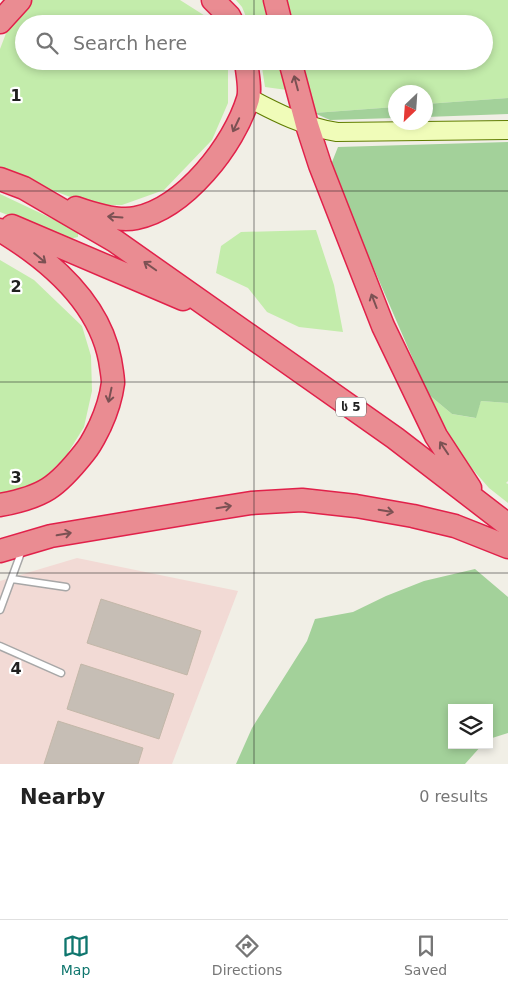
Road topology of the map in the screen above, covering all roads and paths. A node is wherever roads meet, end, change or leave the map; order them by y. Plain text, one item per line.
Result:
1 (20, 0) edge
2 (213, 0) edge
3 (275, 0) edge
4 (228, 15) edge
5 (279, 15) edge
6 (0, 22) edge
7 (247, 70) edge
8 (292, 70) edge
9 (249, 98) junction
10 (307, 125) junction
11 (508, 130) edge
12 (337, 132) junction
13 (320, 165) junction
14 (0, 179) edge
15 (24, 188) junction
16 (0, 220) edge
17 (0, 230) edge
18 (218, 314) junction
19 (480, 503) junction
20 (0, 505) edge
21 (508, 525) edge
22 (24, 544) junction
23 (508, 547) edge
24 (0, 551) edge
25 (12, 579) junction
26 (66, 587) dead end
27 (0, 610) edge
28 (0, 646) edge
29 (61, 672) dead end

1 - 6 highway
2 - 4 highway
3 - 5 highway
7 - 9 highway
10 -> 8 highway
9 - 10 street
9 -> 15 highway
10 - 12 street
10 - 13 highway
11 - 12 street
12 - 13 street
19 -> 13 highway
14 - 15 highway, ს 5
18 -> 15 highway, ს 5
16 - 18 highway, ს 5
17 -> 20 highway
18 - 19 highway, ს 5
19 - 21 highway, ს 5
22 -> 23 highway
22 - 24 highway
22 - 25 lane
25 - 26 lane
25 - 27 lane
28 - 29 lane

